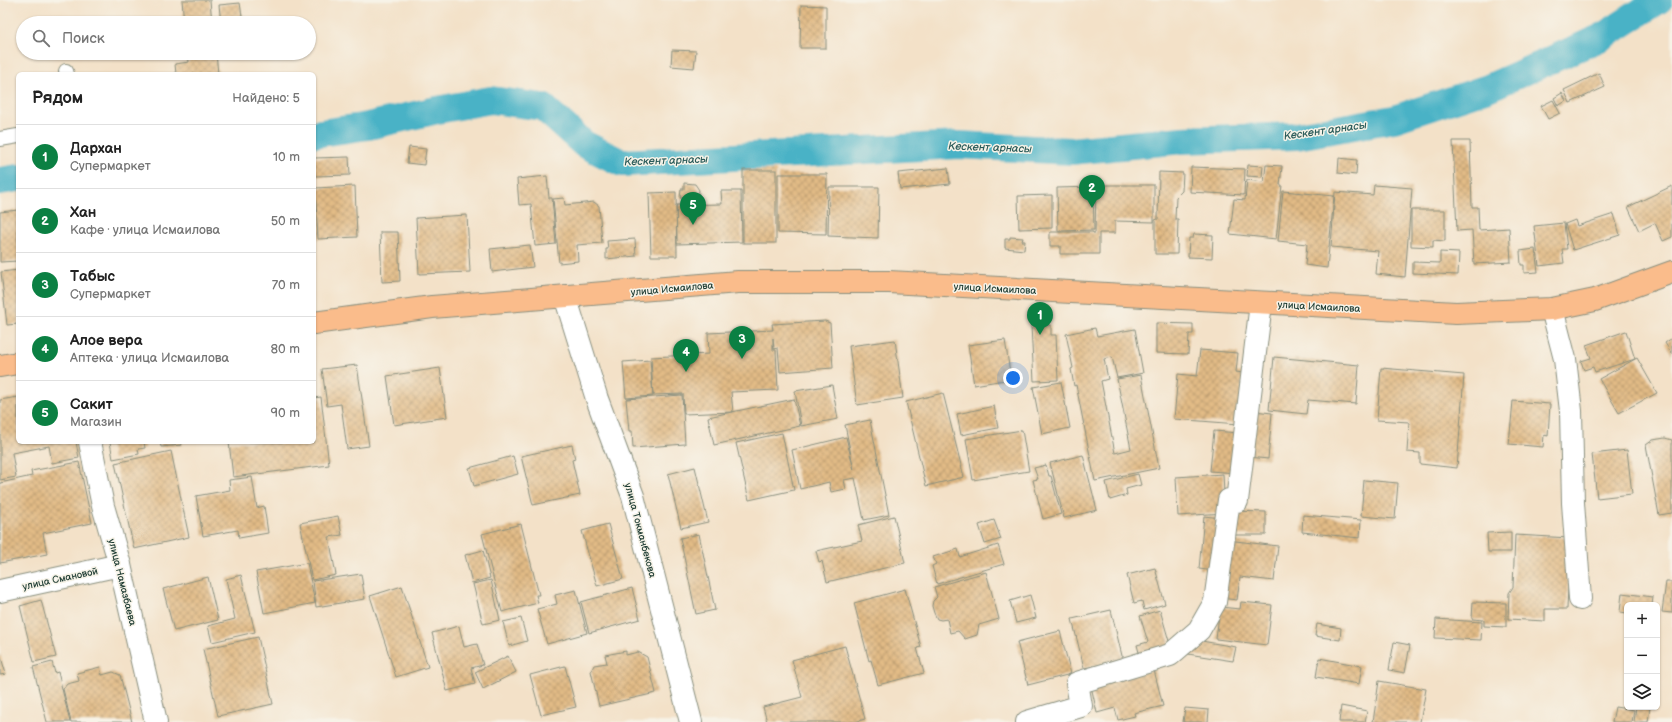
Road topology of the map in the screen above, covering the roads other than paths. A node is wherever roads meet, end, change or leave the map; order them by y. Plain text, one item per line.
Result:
1 (16, 136) edge
2 (0, 139) edge
3 (1672, 272) edge
4 (565, 296) junction
5 (1260, 303) junction
6 (1552, 309) junction
7 (316, 323) edge
8 (16, 363) edge
9 (0, 366) edge
10 (90, 444) edge
11 (120, 565) junction
12 (0, 591) edge
13 (1580, 599) dead end
14 (156, 722) edge
15 (691, 722) edge
16 (1027, 722) edge

1 - 2 lane
3 - 6 main road, улица Исмаилова
4 - 5 main road, улица Исмаилова
4 - 7 main road, улица Исмаилова
4 - 15 street, улица Токманбекова
5 - 6 main road, улица Исмаилова
5 - 16 street
6 - 13 street
8 - 9 main road
10 - 11 street, улица Намазбаева
11 - 12 street, улица Смановой
11 - 14 street, улица Намазбаева

